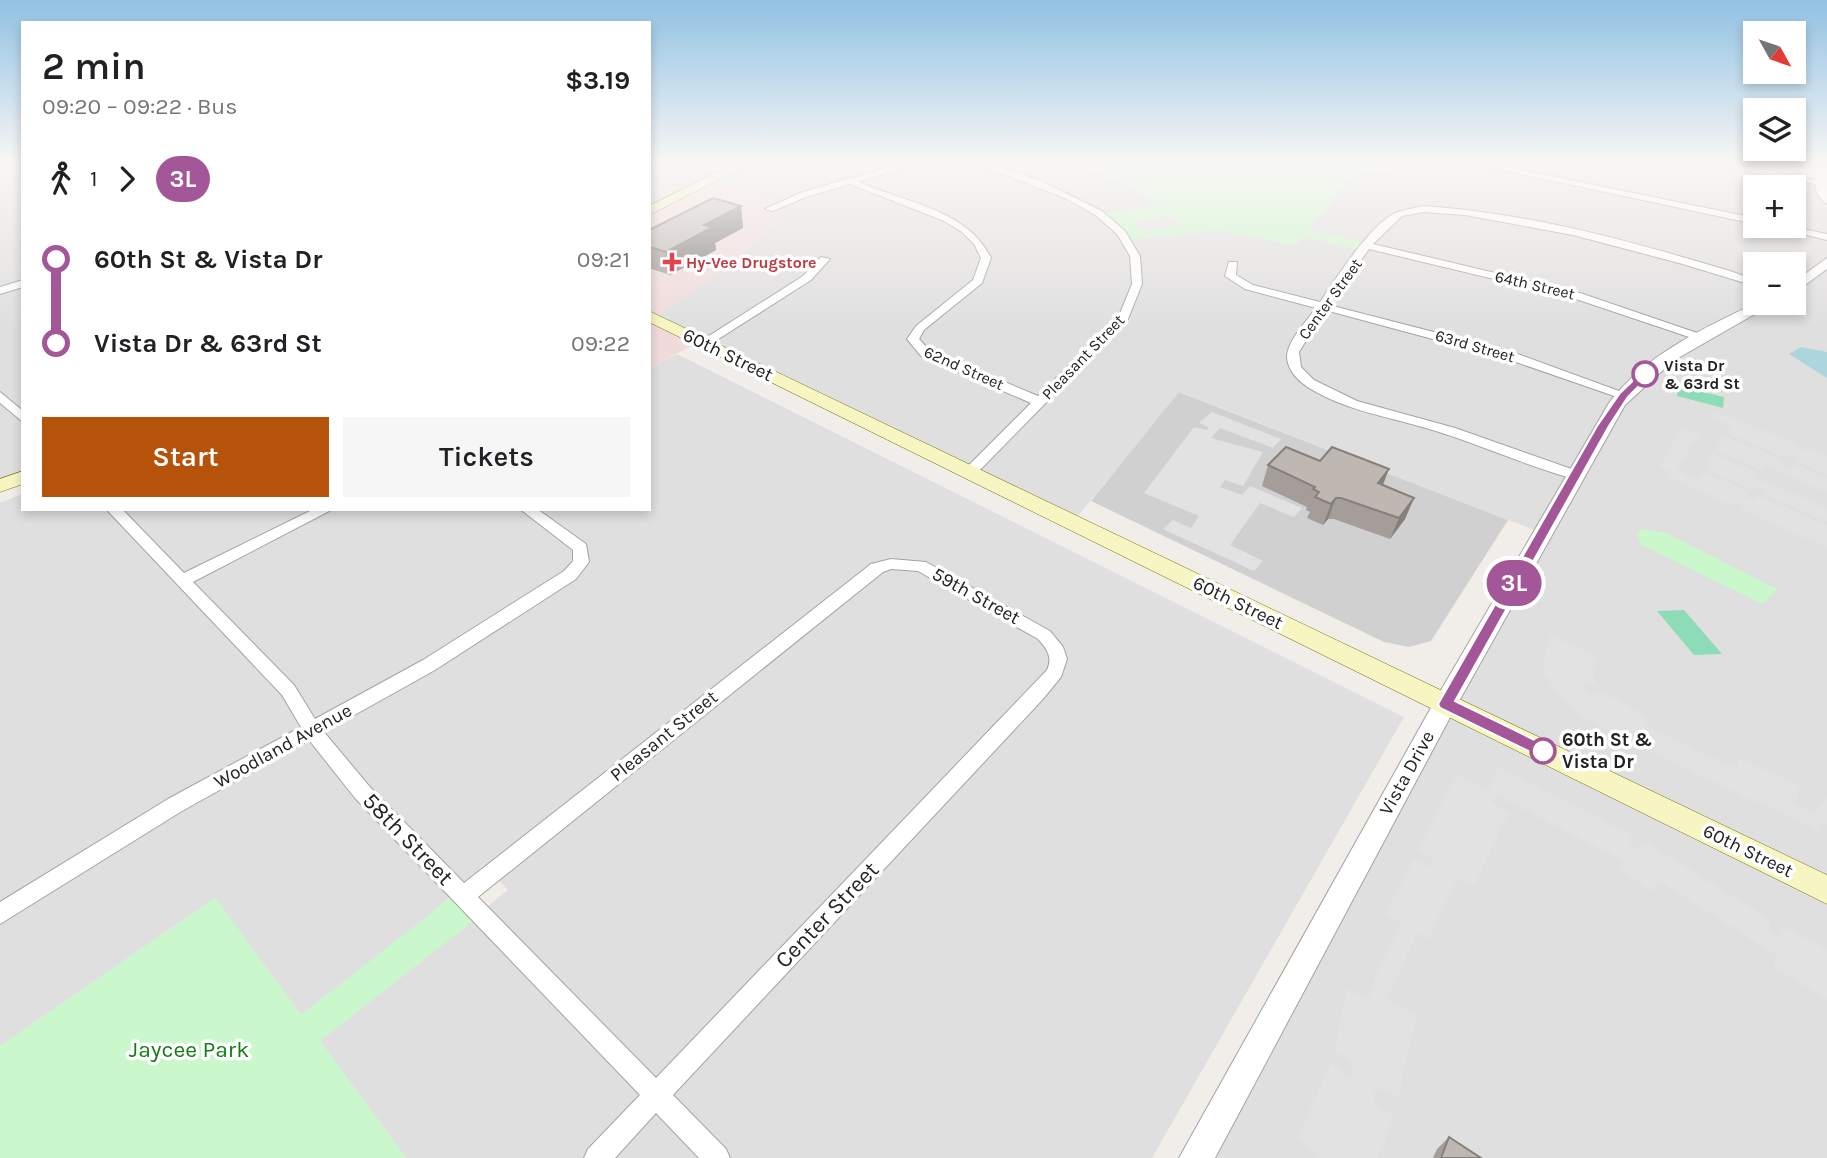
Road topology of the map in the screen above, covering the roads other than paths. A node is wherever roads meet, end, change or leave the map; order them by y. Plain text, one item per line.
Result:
1 (943, 218) edge
2 (1104, 218) edge
3 (1394, 218) edge
4 (1496, 218) edge
5 (1806, 233) edge
6 (1827, 237) edge
7 (1367, 246) junction
8 (825, 259) dead end
9 (1827, 262) edge
10 (1233, 264) dead end
11 (1743, 279) edge
12 (1806, 279) edge
13 (21, 285) edge
14 (0, 290) edge
15 (1324, 306) junction
16 (1743, 315) edge
17 (651, 317) edge
18 (1699, 337) junction
19 (705, 343) junction
20 (1624, 395) junction
21 (0, 396) edge
22 (1040, 402) junction
23 (21, 416) edge
24 (970, 472) junction
25 (1575, 475) junction
26 (21, 478) edge
27 (0, 486) edge
28 (115, 511) edge
29 (322, 511) edge
30 (530, 511) edge
31 (865, 576) joint
32 (182, 581) junction
33 (1057, 672) joint
34 (1445, 704) junction
35 (312, 730) junction
36 (1827, 890) edge
37 (463, 897) junction
38 (0, 914) edge
39 (656, 1096) junction
40 (597, 1158) edge
41 (717, 1158) edge
42 (1196, 1158) edge

1 - 22 street, 62nd Street
2 - 22 street, Pleasant Street
3 - 7 street, Center Street
4 - 11 street, Center Street
5 - 6 street
7 - 15 street, Center Street
7 - 18 street, 64th Street
8 - 19 street
9 - 12 street
10 - 15 street, 63rd Street
13 - 14 street
15 - 20 street, 63rd Street
15 - 25 street, Center Street
16 - 18 street, Vista Drive
17 - 19 main road, 60th Street
18 - 20 street, Vista Drive
19 - 24 main road, 60th Street
20 - 25 street, Vista Drive
21 - 23 street
22 - 24 street, Pleasant Street
24 - 34 main road, 60th Street
25 - 34 street, Vista Drive
26 - 27 main road
28 - 32 street, 58th Street
29 - 32 street
30 - 35 street, Woodland Avenue
31 - 33 street, 59th Street
31 - 37 street, Pleasant Street
32 - 35 street, 58th Street
33 - 39 street, Center Street
34 - 36 main road, 60th Street
34 - 42 street, Vista Drive
35 - 37 street, 58th Street
35 - 38 street, Woodland Avenue
37 - 39 street, 58th Street
39 - 40 street, Center Street
39 - 41 street, 58th Street

